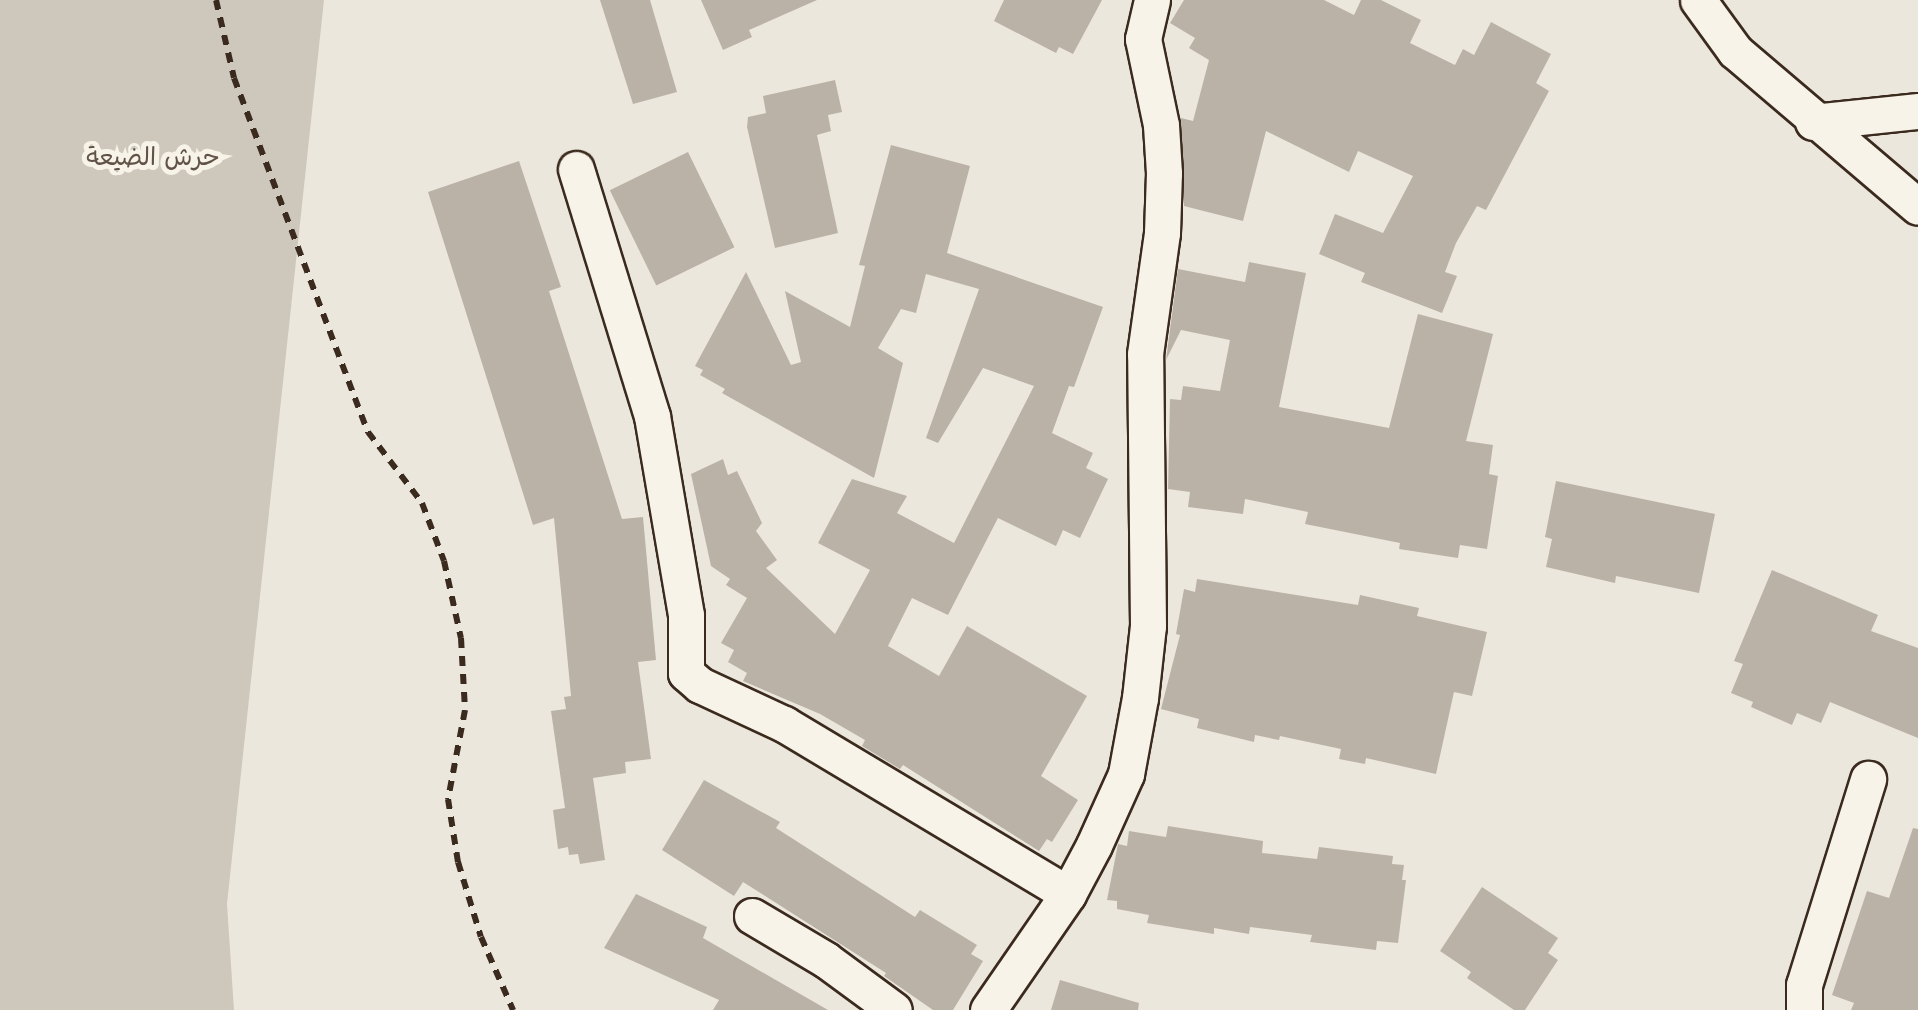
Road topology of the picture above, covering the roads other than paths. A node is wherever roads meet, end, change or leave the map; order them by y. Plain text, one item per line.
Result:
1 (1152, 0) edge
2 (1698, 0) edge
3 (1918, 111) edge
4 (1813, 122) junction
5 (576, 169) dead end
6 (1918, 208) edge
7 (1868, 779) dead end
8 (1068, 894) junction
9 (752, 916) dead end
10 (894, 1010) edge
11 (988, 1010) edge
12 (1804, 1010) edge

1 - 8 street
2 - 4 street
3 - 4 street
4 - 6 street
5 - 8 street
7 - 12 street
8 - 11 street
9 - 10 street

